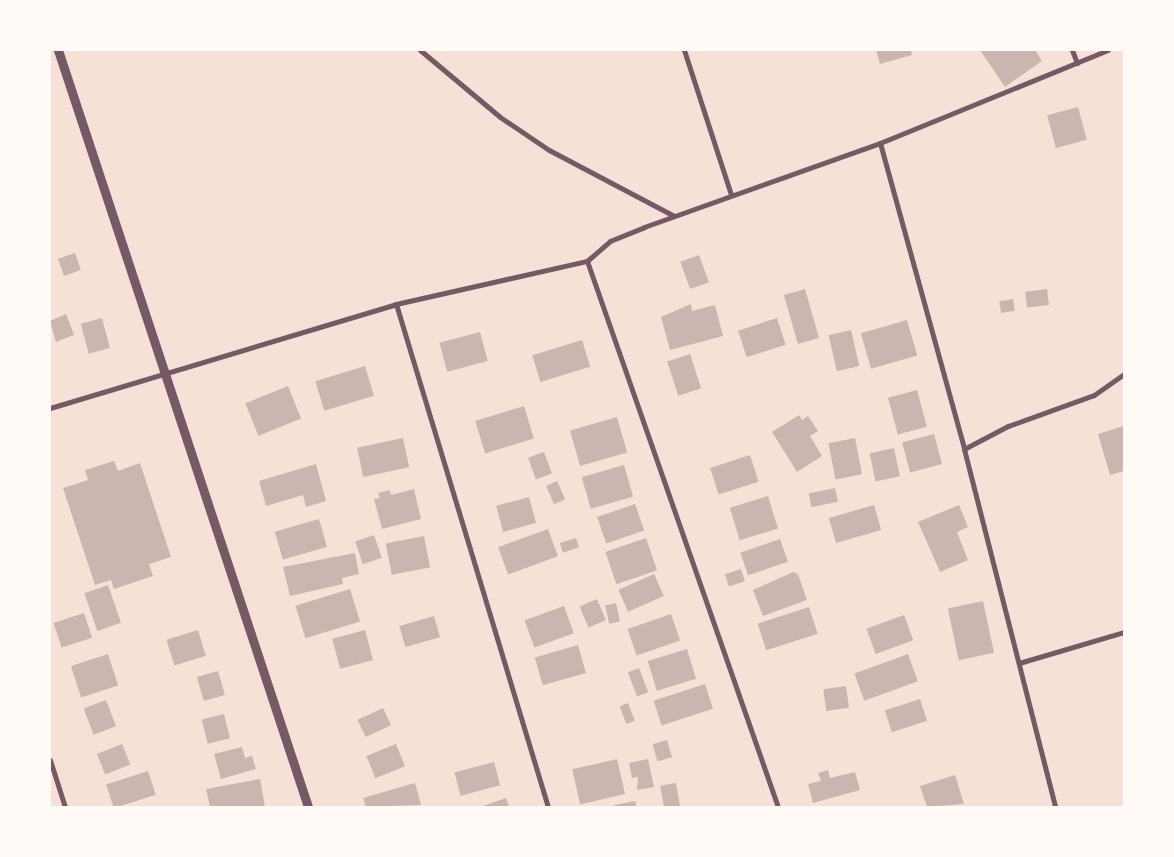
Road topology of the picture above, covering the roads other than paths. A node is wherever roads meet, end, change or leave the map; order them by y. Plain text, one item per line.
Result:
1 (58, 50) edge
2 (420, 50) edge
3 (684, 50) edge
4 (1072, 50) edge
5 (1108, 50) edge
6 (1077, 62) junction
7 (880, 143) junction
8 (731, 195) junction
9 (674, 216) junction
10 (587, 260) junction
11 (396, 304) junction
12 (1124, 374) edge
13 (165, 376) junction
14 (50, 408) edge
15 (964, 449) junction
16 (1124, 632) edge
17 (1020, 663) junction
18 (50, 760) edge
19 (65, 807) edge
20 (308, 807) edge
21 (548, 807) edge
22 (778, 807) edge
23 (1055, 807) edge

1 - 13 street
2 - 9 street
3 - 8 street
4 - 6 street
5 - 6 street
6 - 7 street
7 - 8 street
7 - 15 street
8 - 9 street
9 - 10 street
10 - 11 street
10 - 22 street
11 - 13 street
11 - 21 street
12 - 15 street
13 - 14 street
13 - 20 street
15 - 17 street
16 - 17 street
17 - 23 street
18 - 19 street

